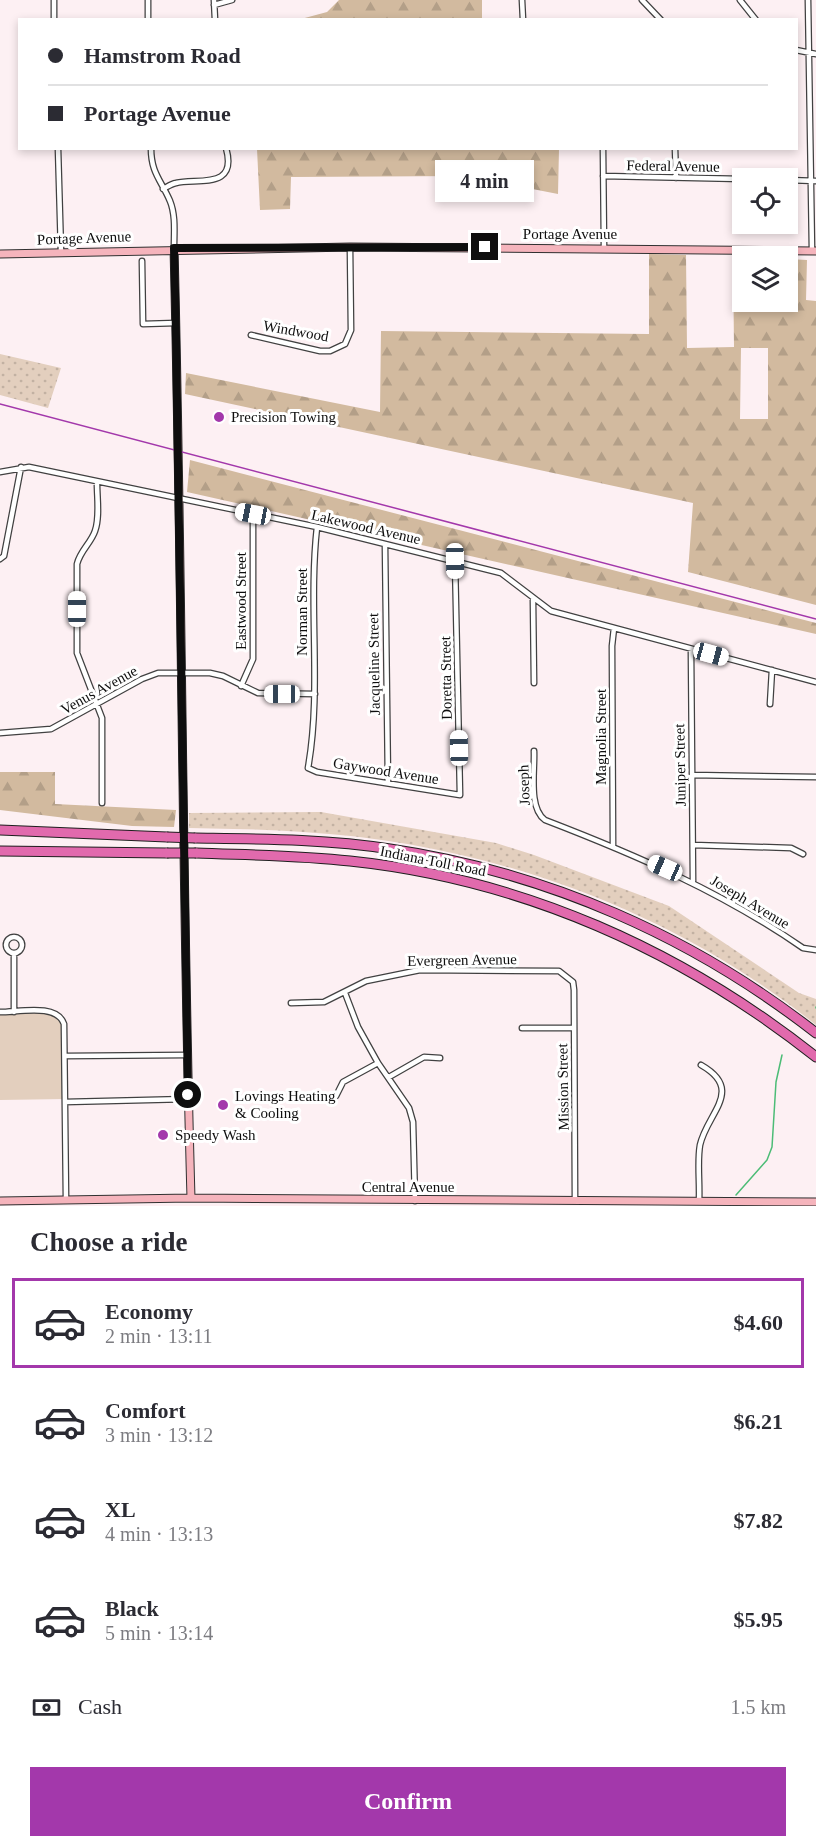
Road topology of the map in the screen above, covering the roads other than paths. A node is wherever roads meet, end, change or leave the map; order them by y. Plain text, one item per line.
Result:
1 (54, 0) edge
2 (148, 0) edge
3 (232, 0) edge
4 (522, 0) edge
5 (642, 0) edge
6 (740, 0) edge
7 (808, 0) edge
8 (214, 2) edge
9 (54, 18) edge
10 (148, 18) edge
11 (215, 18) edge
12 (523, 18) edge
13 (659, 18) edge
14 (754, 18) edge
15 (798, 50) edge
16 (809, 53) junction
17 (816, 54) edge
18 (58, 150) edge
19 (151, 150) edge
20 (226, 150) edge
21 (603, 150) edge
22 (675, 150) edge
23 (603, 176) junction
24 (676, 178) junction
25 (732, 179) edge
26 (798, 180) edge
27 (813, 181) edge
28 (163, 189) junction
29 (350, 247) junction
30 (604, 247) junction
31 (174, 248) junction
32 (814, 251) edge
33 (61, 252) junction
34 (0, 254) edge
35 (142, 261) dead end
36 (176, 323) junction
37 (251, 335) dead end
38 (21, 467) junction
39 (0, 472) edge
40 (97, 483) junction
41 (181, 500) junction
42 (253, 514) junction
43 (317, 527) junction
44 (385, 544) junction
45 (0, 558) edge
46 (455, 561) junction
47 (533, 600) junction
48 (614, 628) junction
49 (691, 649) junction
50 (772, 670) junction
51 (183, 673) junction
52 (816, 682) edge
53 (534, 683) dead end
54 (241, 686) junction
55 (315, 694) junction
56 (97, 704) junction
57 (770, 704) dead end
58 (0, 734) edge
59 (534, 752) dead end
60 (308, 768) joint
61 (693, 775) junction
62 (816, 777) edge
63 (388, 783) junction
64 (460, 795) joint
65 (102, 803) dead end
66 (539, 816) joint
67 (0, 830) edge
68 (693, 845) junction
69 (613, 846) junction
70 (0, 851) edge
71 (803, 854) dead end
72 (693, 882) junction
73 (816, 950) edge
74 (14, 954) dead end
75 (567, 976) joint
76 (345, 993) junction
77 (291, 1003) dead end
78 (0, 1012) edge
79 (14, 1012) junction
80 (522, 1028) dead end
81 (574, 1028) junction
82 (816, 1033) edge
83 (187, 1055) junction
84 (65, 1056) junction
85 (816, 1057) edge
86 (440, 1058) dead end
87 (378, 1063) junction
88 (701, 1065) dead end
89 (389, 1077) junction
90 (336, 1096) dead end
91 (188, 1099) junction
92 (65, 1102) junction
93 (66, 1200) junction
94 (575, 1200) junction
95 (0, 1201) edge
96 (415, 1201) junction
97 (699, 1201) junction
98 (190, 1202) edge
99 (816, 1202) edge
100 (502, 1203) edge
101 (760, 1204) edge

1 - 9 street
2 - 10 street
3 - 8 street
4 - 12 street
5 - 13 street
6 - 14 street
7 - 16 street
8 - 11 street
15 - 16 street
16 - 17 street
16 - 27 street
18 - 33 street
19 - 28 street
20 - 28 street
21 - 23 street
22 - 24 street
23 - 24 street, Federal Avenue
23 - 30 street
24 - 25 street, Federal Avenue
26 - 27 street
27 - 32 street
28 - 31 street
29 - 30 street, Portage Avenue
29 - 31 street, Portage Avenue
29 - 37 street, Windwood
30 - 32 street, Portage Avenue
31 - 33 street, Portage Avenue
31 - 36 street
33 - 34 street, Portage Avenue
35 - 36 street
36 - 41 street
38 - 39 street, Lakewood Avenue
38 - 40 street, Lakewood Avenue
38 - 45 street
40 - 41 street, Lakewood Avenue
40 - 56 street
41 - 42 street, Lakewood Avenue
41 - 51 street
42 - 43 street, Lakewood Avenue
42 - 54 street, Eastwood Street
43 - 44 street, Lakewood Avenue
43 - 55 street, Norman Street
44 - 46 street, Lakewood Avenue
44 - 63 street, Jacqueline Street
46 - 47 street, Lakewood Avenue
46 - 64 street, Doretta Street
47 - 48 street, Lakewood Avenue
47 - 53 street
48 - 49 street, Lakewood Avenue
48 - 69 street, Magnolia Street
49 - 50 street, Lakewood Avenue
49 - 61 street, Juniper Street
50 - 52 street, Lakewood Avenue
50 - 57 street
51 - 54 street, Venus Avenue
51 - 56 street, Venus Avenue
51 - 83 street
54 - 55 street, Venus Avenue
55 - 60 street, Norman Street
56 - 58 street, Venus Avenue
56 - 65 street
59 - 66 street, Joseph
60 - 63 street, Gaywood Avenue
61 - 62 street
61 - 68 street, Juniper Street
63 - 64 street, Gaywood Avenue
66 - 69 street, Joseph Avenue
67 - 82 highway, Indiana Toll Road, bridge
68 - 71 street
68 - 72 street, Juniper Street
69 - 72 street, Joseph Avenue
70 - 85 highway, Indiana Toll Road, bridge
72 - 73 street, Joseph Avenue
74 - 79 street
75 - 76 street, Evergreen Avenue
75 - 81 street, Mission Street
76 - 77 street, Evergreen Avenue
76 - 87 street
78 - 79 street
79 - 84 street
80 - 81 street
81 - 94 street, Mission Street
83 - 84 street
83 - 91 street
84 - 92 street
86 - 89 street
87 - 89 street
87 - 90 street
88 - 97 street
89 - 96 street
91 - 92 street
91 - 98 street
92 - 93 street
93 - 95 street, Central Avenue
93 - 98 street, Central Avenue
94 - 97 street, Central Avenue
94 - 100 street, Central Avenue
96 - 98 street, Central Avenue
96 - 100 street, Central Avenue
97 - 101 street, Central Avenue
99 - 101 street, Central Avenue

